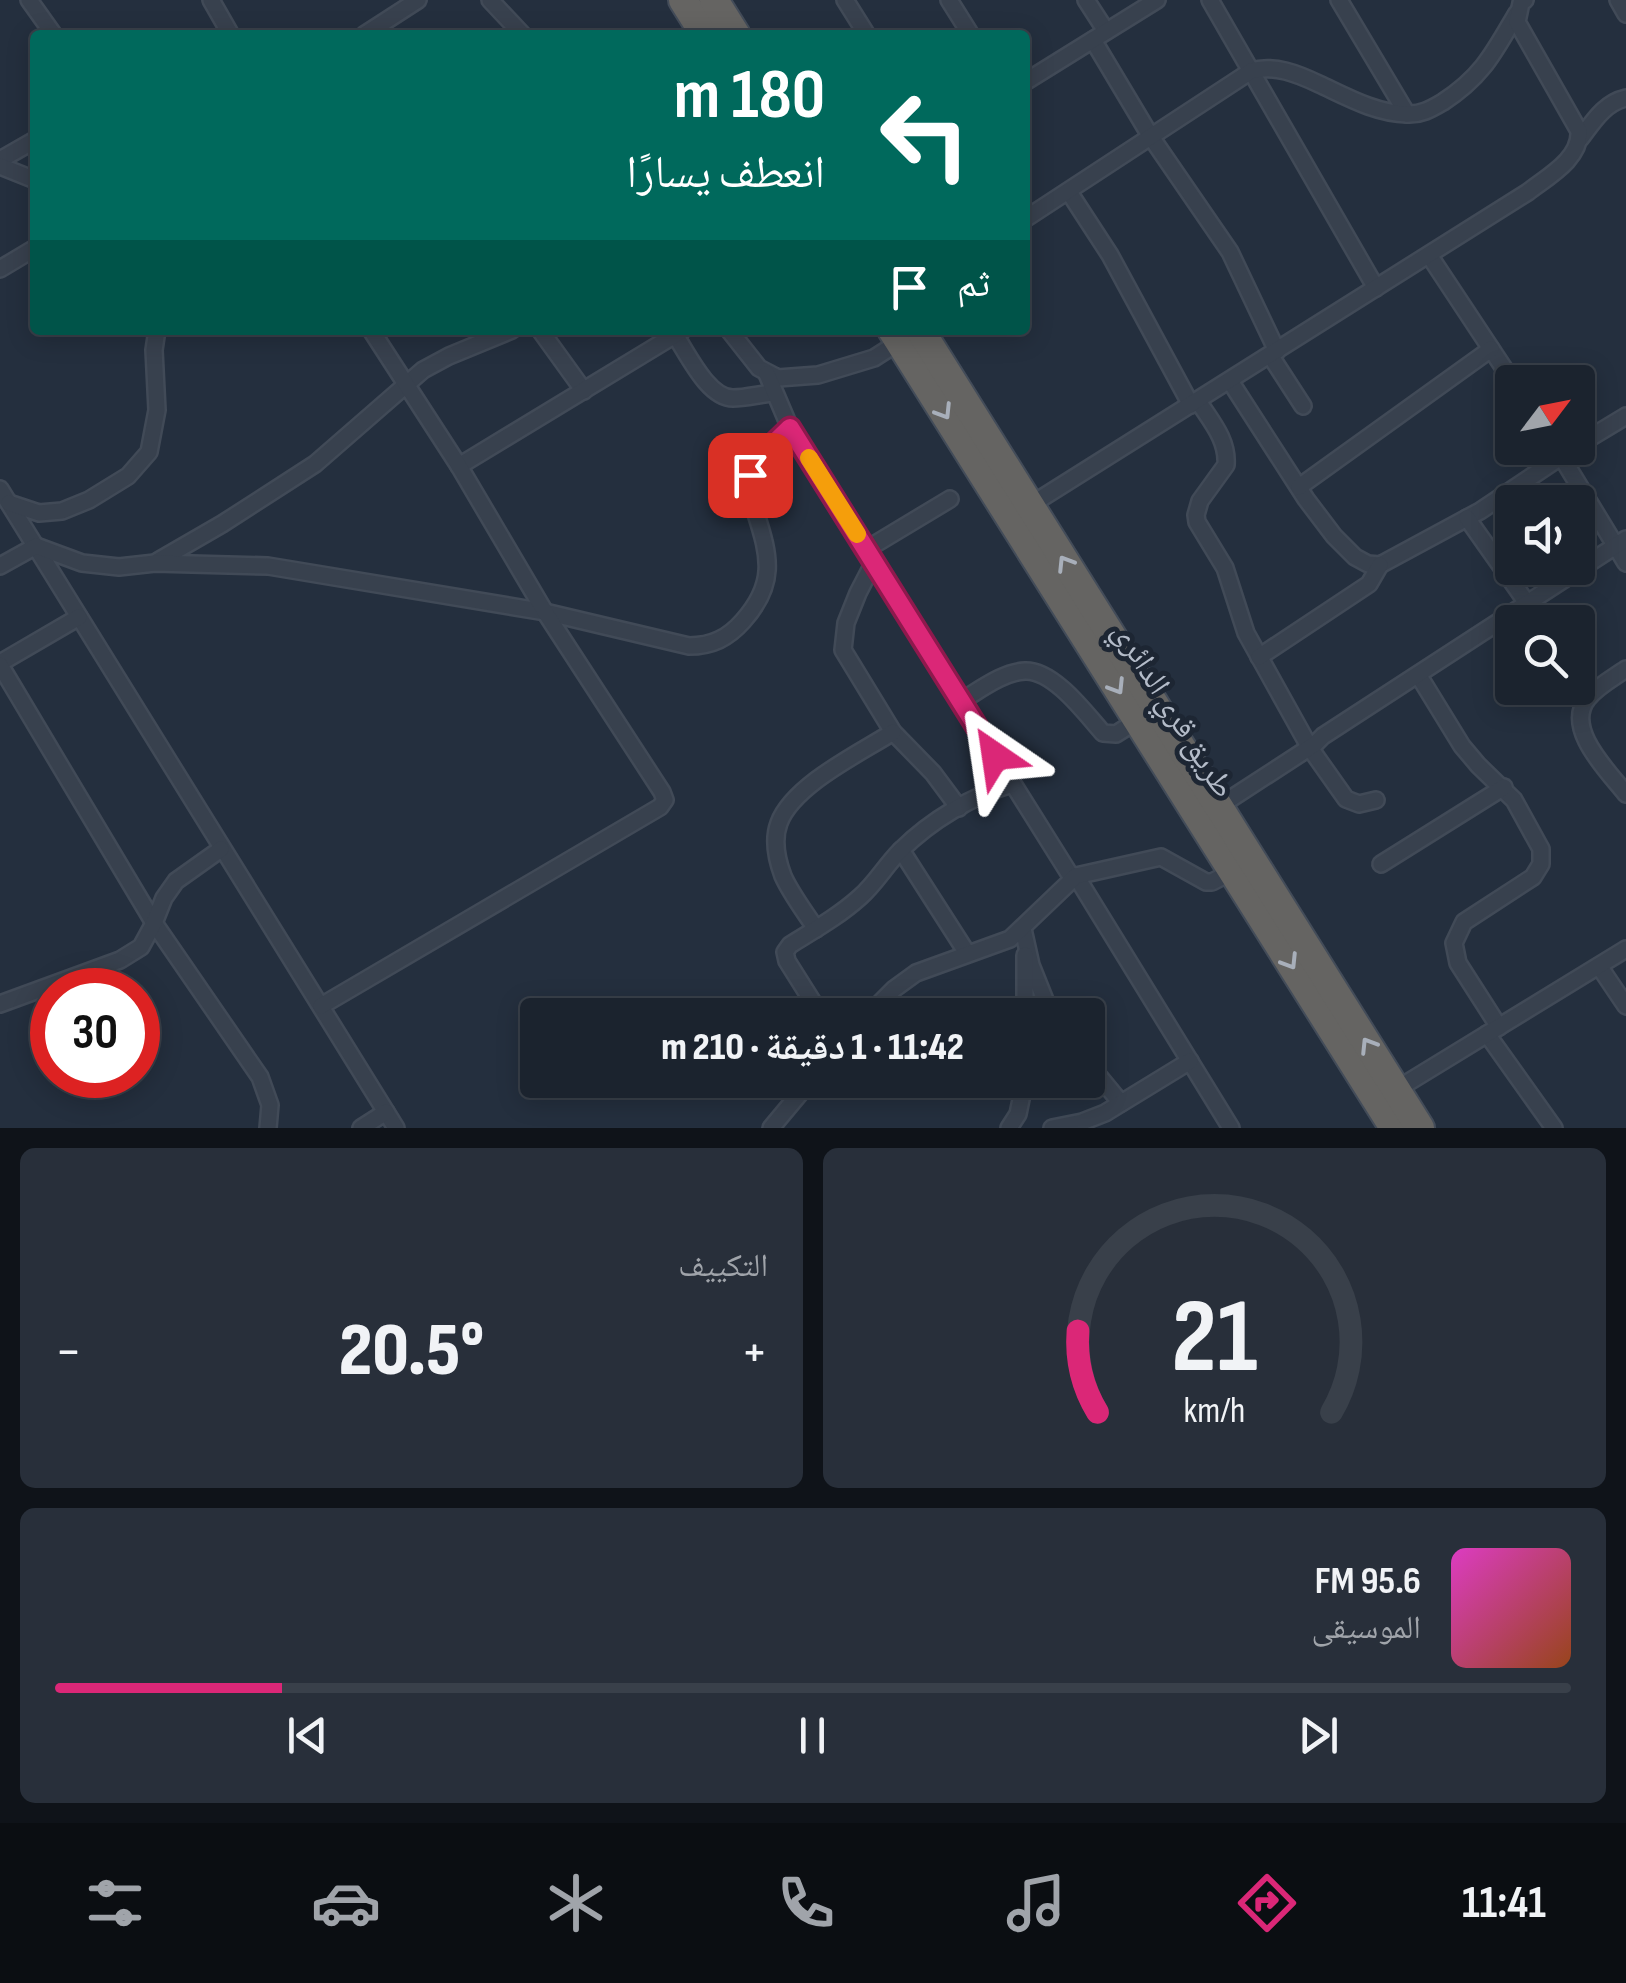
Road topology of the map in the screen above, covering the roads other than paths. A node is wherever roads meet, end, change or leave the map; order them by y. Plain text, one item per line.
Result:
1 (29, 0) edge
2 (211, 0) edge
3 (418, 0) edge
4 (490, 0) edge
5 (683, 0) edge
6 (714, 0) edge
7 (844, 0) edge
8 (949, 0) edge
9 (1086, 0) edge
10 (1157, 0) edge
11 (1210, 0) edge
12 (1338, 0) edge
13 (1618, 0) edge
14 (1520, 4) edge
15 (1626, 14) edge
16 (50, 30) edge
17 (228, 30) edge
18 (378, 30) edge
19 (518, 30) edge
20 (703, 30) edge
21 (733, 30) edge
22 (864, 30) edge
23 (968, 30) edge
24 (1099, 36) junction
25 (1252, 70) junction
26 (1030, 79) edge
27 (1626, 98) edge
28 (1406, 114) junction
29 (1151, 137) junction
30 (1580, 138) junction
31 (30, 143) edge
32 (0, 163) edge
33 (30, 178) edge
34 (1068, 192) junction
35 (1030, 216) edge
36 (30, 251) edge
37 (1429, 255) junction
38 (0, 270) edge
39 (1376, 288) junction
40 (156, 335) edge
41 (374, 335) edge
42 (500, 335) edge
43 (544, 335) edge
44 (674, 335) edge
45 (681, 335) edge
46 (733, 335) edge
47 (903, 335) edge
48 (905, 335) edge
49 (905, 335) edge
50 (1491, 349) junction
51 (1273, 353) junction
52 (1502, 365) edge
53 (767, 374) junction
54 (1230, 380) junction
55 (405, 384) junction
56 (584, 391) junction
57 (773, 392) junction
58 (1194, 403) junction
59 (1302, 406) dead end
60 (1626, 416) edge
61 (790, 428) junction
62 (1595, 433) edge
63 (1544, 465) edge
64 (1576, 465) edge
65 (459, 466) junction
66 (1298, 488) junction
67 (4, 496) edge
68 (950, 498) dead end
69 (1029, 506) junction
70 (1467, 518) junction
71 (1621, 543) edge
72 (36, 546) junction
73 (870, 556) junction
74 (155, 563) junction
75 (1626, 563) edge
76 (1380, 565) junction
77 (0, 566) edge
78 (1527, 603) junction
79 (546, 612) junction
80 (79, 616) junction
81 (1259, 658) junction
82 (0, 664) edge
83 (1626, 668) edge
84 (1419, 676) junction
85 (962, 701) junction
86 (1138, 720) junction
87 (893, 732) junction
88 (1310, 748) junction
89 (1012, 784) junction
90 (1504, 788) junction
91 (1626, 794) edge
92 (1376, 800) dead end
93 (1218, 807) junction
94 (959, 808) junction
95 (222, 849) junction
96 (901, 850) junction
97 (1382, 864) dead end
98 (1233, 871) junction
99 (1074, 877) junction
100 (154, 923) junction
101 (816, 929) junction
102 (1024, 938) junction
103 (1626, 950) edge
104 (967, 953) junction
105 (1600, 966) junction
106 (811, 998) edge
107 (885, 998) edge
108 (1025, 998) edge
109 (1043, 998) edge
110 (0, 1004) edge
111 (321, 1006) junction
112 (1626, 1006) edge
113 (1493, 1031) junction
114 (1190, 1061) junction
115 (1105, 1082) edge
116 (1387, 1095) junction
117 (796, 1098) edge
118 (1021, 1098) edge
119 (1122, 1103) junction
120 (386, 1112) junction
121 (1109, 1120) edge
122 (268, 1128) edge
123 (362, 1128) edge
124 (396, 1128) edge
125 (772, 1128) edge
126 (1009, 1128) edge
127 (1052, 1128) edge
128 (1231, 1128) edge
129 (1394, 1128) edge
130 (1420, 1128) edge
131 (1554, 1128) edge

1 - 16 street
2 - 17 street
3 - 18 street
4 - 19 street
5 - 20 highway
6 - 21 highway
7 - 22 street
8 - 23 street
9 - 24 street
10 - 24 street
11 - 25 street
12 - 28 street
13 - 15 street
14 - 28 street
14 - 30 street
24 - 26 street
24 - 29 street
25 - 28 street
25 - 29 street
25 - 39 street
27 - 30 street
29 - 34 street
29 - 51 street
30 - 37 street
31 - 32 street
32 - 33 street
34 - 35 street
34 - 58 street
36 - 38 street
37 - 39 street
37 - 50 street
39 - 51 street
40 - 67 street
41 - 55 street
42 - 55 street
43 - 56 street
44 - 56 street
45 - 57 street
46 - 53 street
47 - 53 street
48 - 69 highway, طريق قري الدائري
49 -> 86 highway, طريق قري الدائري
50 - 52 street
50 - 66 street
51 - 54 street
51 - 59 street
53 - 57 street
54 - 58 street
54 - 66 street
55 - 65 street
55 - 74 street
56 - 65 street
57 - 61 street
58 - 69 street
58 - 81 street
60 - 62 street
61 - 73 street
61 - 79 street
63 - 70 street
64 - 71 street
65 - 79 street
66 - 76 street
67 - 72 street
68 - 73 street
93 -> 69 highway, طريق قري الدائري
70 - 76 street
70 - 78 street
71 - 75 street
71 - 78 street
72 - 74 street
72 - 77 street
72 - 80 street
73 - 85 street
73 - 87 street
74 - 79 street
76 - 81 street
78 - 84 street
79 - 111 street
80 - 82 street
80 - 95 street
81 - 88 street
82 - 100 street
83 - 91 street
84 - 88 street
84 - 90 street
85 - 86 street
85 - 89 street
86 - 98 highway, طريق قري الدائري
87 - 94 street
87 - 101 street
88 - 92 street
88 - 93 street
89 - 94 street
89 - 99 street
90 - 97 street
90 - 113 street
116 -> 93 highway, طريق قري الدائري
94 - 96 street
95 - 100 street
95 - 111 street
96 - 101 street
96 - 104 street
98 - 99 street
98 -> 116 highway, طريق قري الدائري
99 - 102 street
99 - 114 street
100 - 110 street
100 - 122 street
101 - 106 street
102 - 104 street
102 - 108 street
102 - 109 street
103 - 105 street
104 - 107 street
105 - 112 street
105 - 113 street
111 - 120 street
113 - 116 street
113 - 131 street
114 - 119 street
114 - 128 street
115 - 119 street
116 - 129 highway, طريق قري الدائري
116 - 130 highway, طريق قري الدائري
117 - 125 street
118 - 126 street
119 - 121 street
120 - 123 street
120 - 124 street
121 - 127 street

